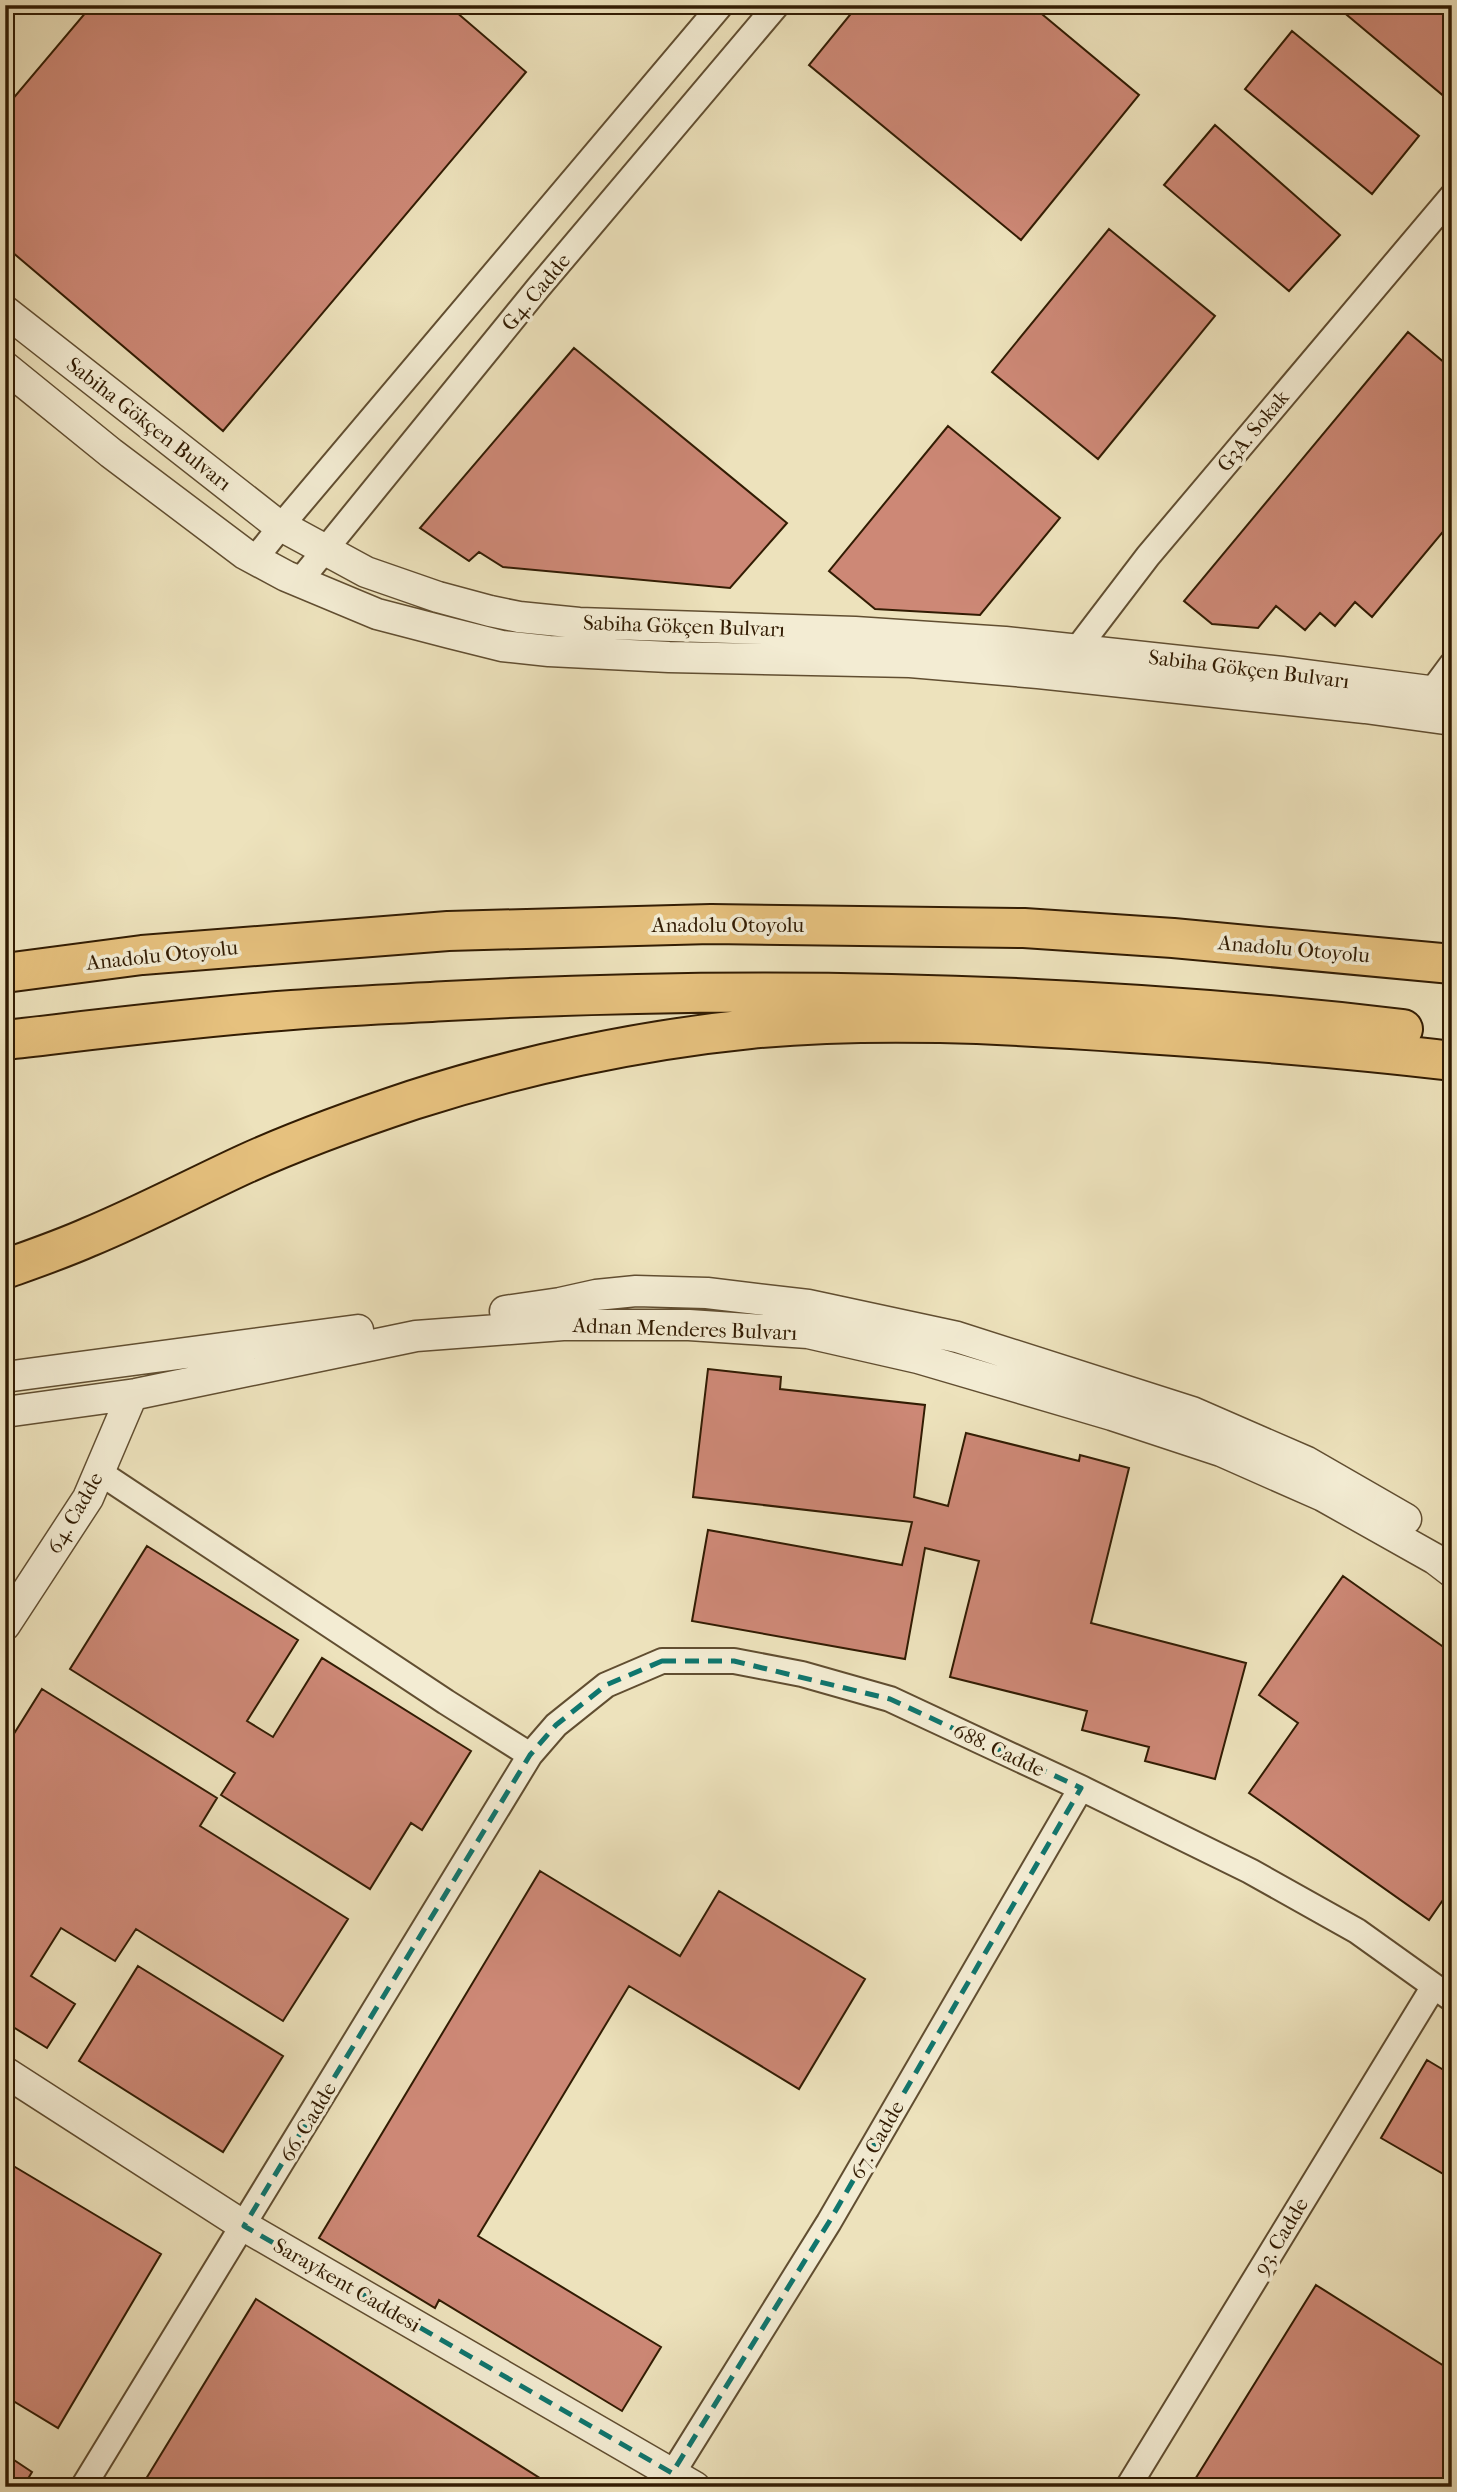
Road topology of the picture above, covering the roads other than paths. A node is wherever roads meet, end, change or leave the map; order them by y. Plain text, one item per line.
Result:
1 (720, 5) edge
2 (777, 5) edge
3 (1452, 196) edge
4 (5, 310) edge
5 (5, 367) edge
6 (281, 526) junction
7 (323, 550) junction
8 (255, 559) junction
9 (299, 582) junction
10 (1075, 663) junction
11 (1452, 664) edge
12 (1441, 705) edge
13 (1452, 964) edge
14 (5, 973) edge
15 (1452, 1035) edge
16 (5, 1040) edge
17 (1452, 1061) edge
18 (5, 1269) edge
19 (5, 1377) edge
20 (132, 1395) junction
21 (5, 1412) edge
22 (99, 1472) junction
23 (1452, 1546) edge
24 (1452, 1572) edge
25 (5, 1625) edge
26 (530, 1755) junction
27 (1081, 1788) junction
28 (1443, 1993) edge
29 (5, 2073) edge
30 (244, 2226) junction
31 (677, 2482) edge
32 (83, 2487) edge
33 (1128, 2487) edge

1 - 6 street, G4. Cadde
2 - 7 street, G4. Cadde
3 - 10 street, G3A. Sokak
4 - 6 street, Sabiha Gökçen Bulvarı
5 - 8 street, Sabiha Gökçen Bulvarı
6 - 7 street, Sabiha Gökçen Bulvarı
6 - 8 street, G4. Cadde
7 - 9 street, G4. Cadde
7 - 10 street, Sabiha Gökçen Bulvarı
8 - 9 street, Sabiha Gökçen Bulvarı
9 - 10 street, Sabiha Gökçen Bulvarı
10 - 12 street, Sabiha Gökçen Bulvarı
11 - 12 street
13 - 14 highway, Anadolu Otoyolu
15 - 16 highway
17 - 18 highway
19 - 23 street
20 - 21 street, Adnan Menderes Bulvarı
20 - 22 street, 64. Cadde
20 - 24 street, Adnan Menderes Bulvarı
22 - 25 street, 64. Cadde
22 - 26 street
26 - 27 street, 688. Cadde
26 - 30 street, 66. Cadde
27 - 28 street, 688. Cadde
27 - 31 street, 67. Cadde
28 - 33 street, 93. Cadde
29 - 30 street, Saraykent Caddesi
30 - 31 street, Saraykent Caddesi
30 - 32 street, 66. Cadde

